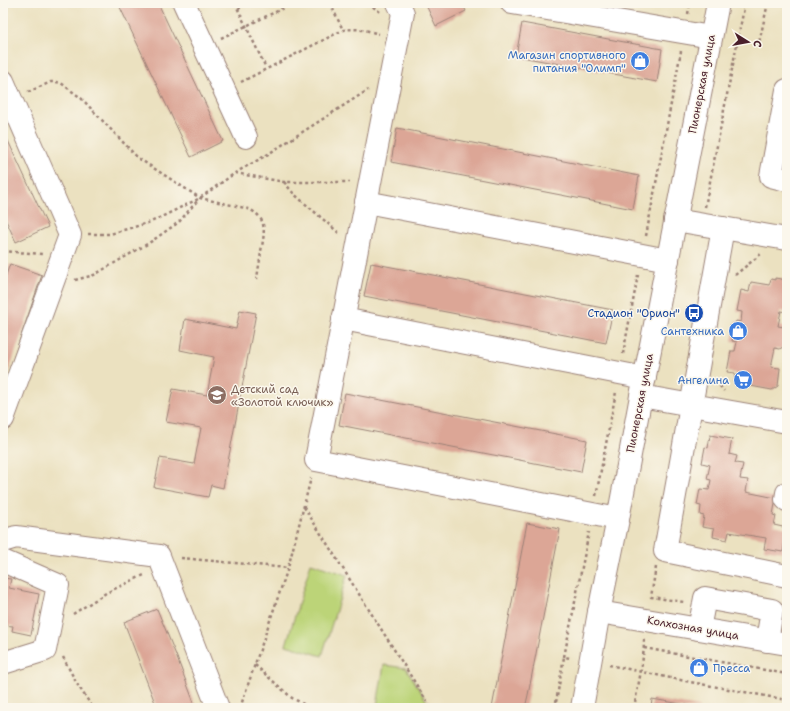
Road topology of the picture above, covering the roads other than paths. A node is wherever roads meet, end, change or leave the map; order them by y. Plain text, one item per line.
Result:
1 (184, 3) edge
2 (398, 3) edge
3 (512, 3) edge
4 (718, 3) edge
5 (711, 37) junction
6 (7, 90) edge
7 (787, 90) edge
8 (246, 137) dead end
9 (787, 180) edge
10 (368, 192) junction
11 (675, 220) junction
12 (719, 227) junction
13 (787, 239) edge
14 (668, 260) junction
15 (343, 319) junction
16 (643, 387) junction
17 (691, 405) junction
18 (3, 419) edge
19 (787, 422) edge
20 (787, 493) edge
21 (787, 500) edge
22 (618, 519) junction
23 (3, 541) edge
24 (3, 561) edge
25 (787, 576) edge
26 (599, 612) junction
27 (699, 629) junction
28 (777, 643) edge
29 (3, 663) edge
30 (218, 708) edge
31 (582, 708) edge

1 - 8 street
2 - 10 street
3 - 5 street
4 - 5 street, Пионерская улица
5 - 11 street, Пионерская улица
6 - 18 street
7 - 9 street
10 - 14 street
10 - 15 street
11 - 12 street
11 - 14 street, Пионерская улица
12 - 13 street
12 - 17 street
14 - 16 street, Пионерская улица
15 - 16 street
15 - 22 street
16 - 17 street
16 - 22 street, Пионерская улица
17 - 19 street
17 - 25 street
20 - 21 street
22 - 26 street, Пионерская улица
23 - 30 street
24 - 29 street
26 - 27 street, Колхозная улица
26 - 31 street, Пионерская улица
27 - 28 street, Колхозная улица
27 - 28 street

